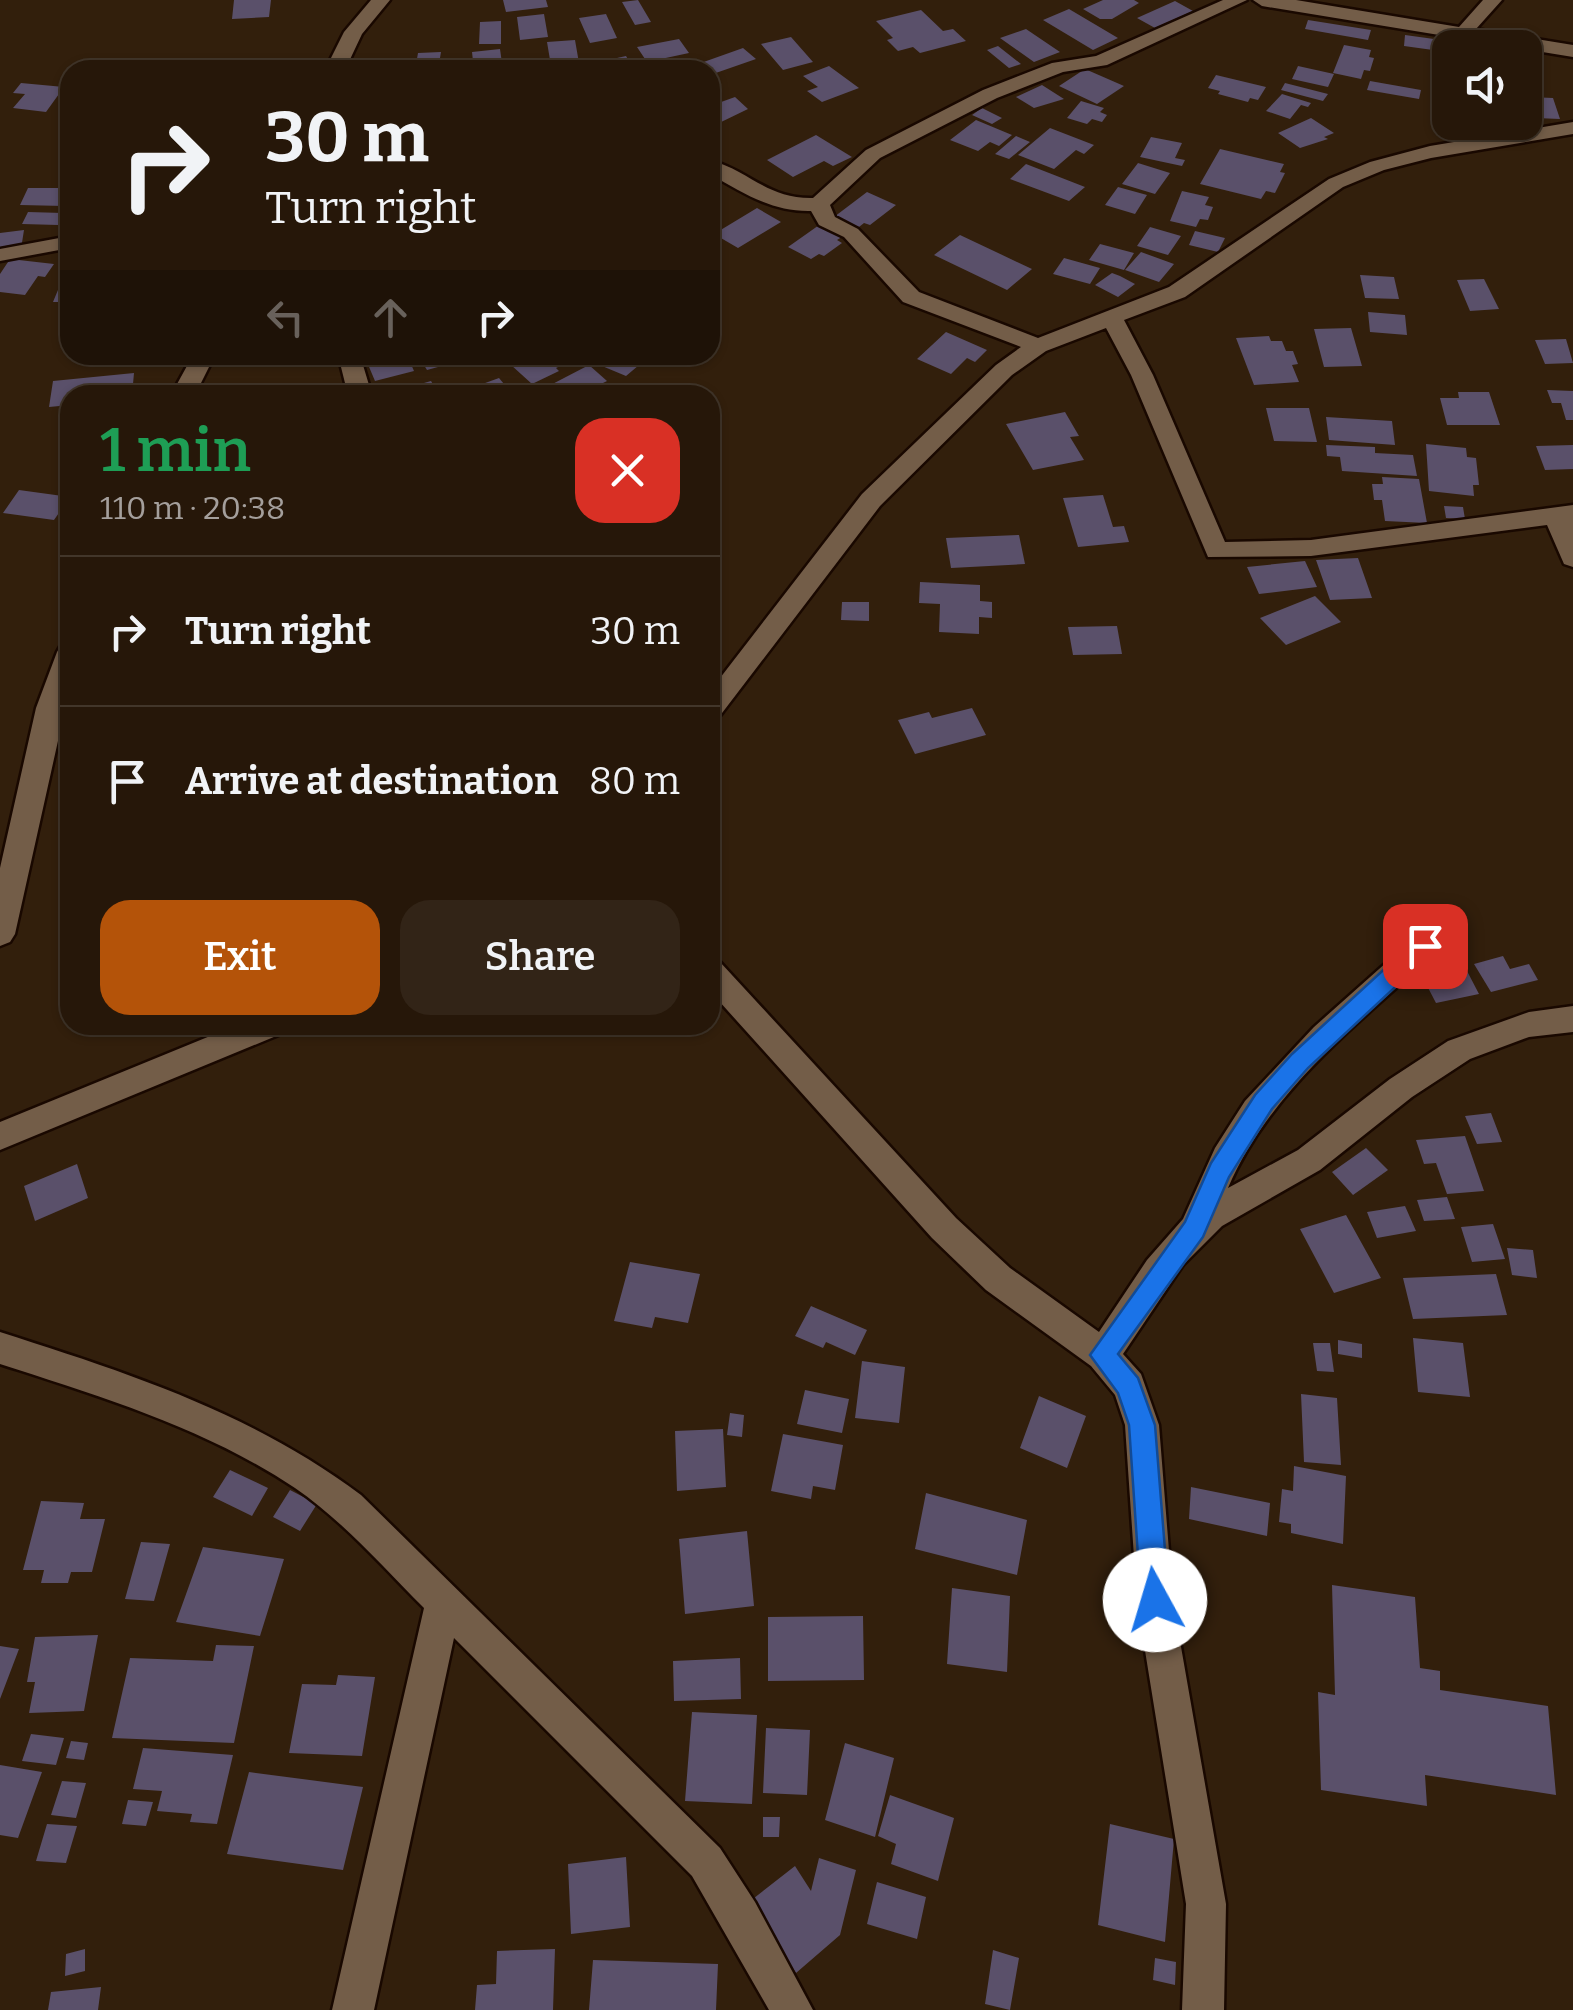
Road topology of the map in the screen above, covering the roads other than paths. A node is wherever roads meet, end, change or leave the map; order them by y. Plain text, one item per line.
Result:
1 (381, 0) edge
2 (1238, 0) edge
3 (1262, 0) edge
4 (1372, 0) edge
5 (1493, 0) edge
6 (1356, 16) junction
7 (1444, 30) edge
8 (1466, 30) edge
9 (1542, 46) edge
10 (1573, 51) edge
11 (339, 60) edge
12 (1573, 128) edge
13 (720, 171) edge
14 (819, 204) junction
15 (60, 244) edge
16 (0, 255) edge
17 (1112, 319) junction
18 (1038, 346) junction
19 (1565, 514) edge
20 (1573, 558) edge
21 (60, 679) edge
22 (720, 697) edge
23 (0, 934) edge
24 (1425, 946) dead end
25 (720, 981) edge
26 (1573, 1019) edge
27 (246, 1035) edge
28 (0, 1136) edge
29 (1195, 1229) junction
30 (0, 1348) edge
31 (1102, 1355) junction
32 (443, 1603) junction
33 (354, 2010) edge
34 (792, 2010) edge
35 (1203, 2010) edge

1 - 11 street
2 - 14 street
3 - 6 street
4 - 6 street
5 - 8 street
6 - 7 street
9 - 10 street
12 - 17 street
13 - 14 street
14 - 18 street
15 - 16 street
17 - 18 street
17 - 19 street
18 - 22 street
19 - 20 street
21 - 23 street
24 - 29 street
25 - 31 street
26 - 29 street
27 - 28 street
29 - 31 street
30 - 32 street
31 - 35 street
32 - 33 street
32 - 34 street

